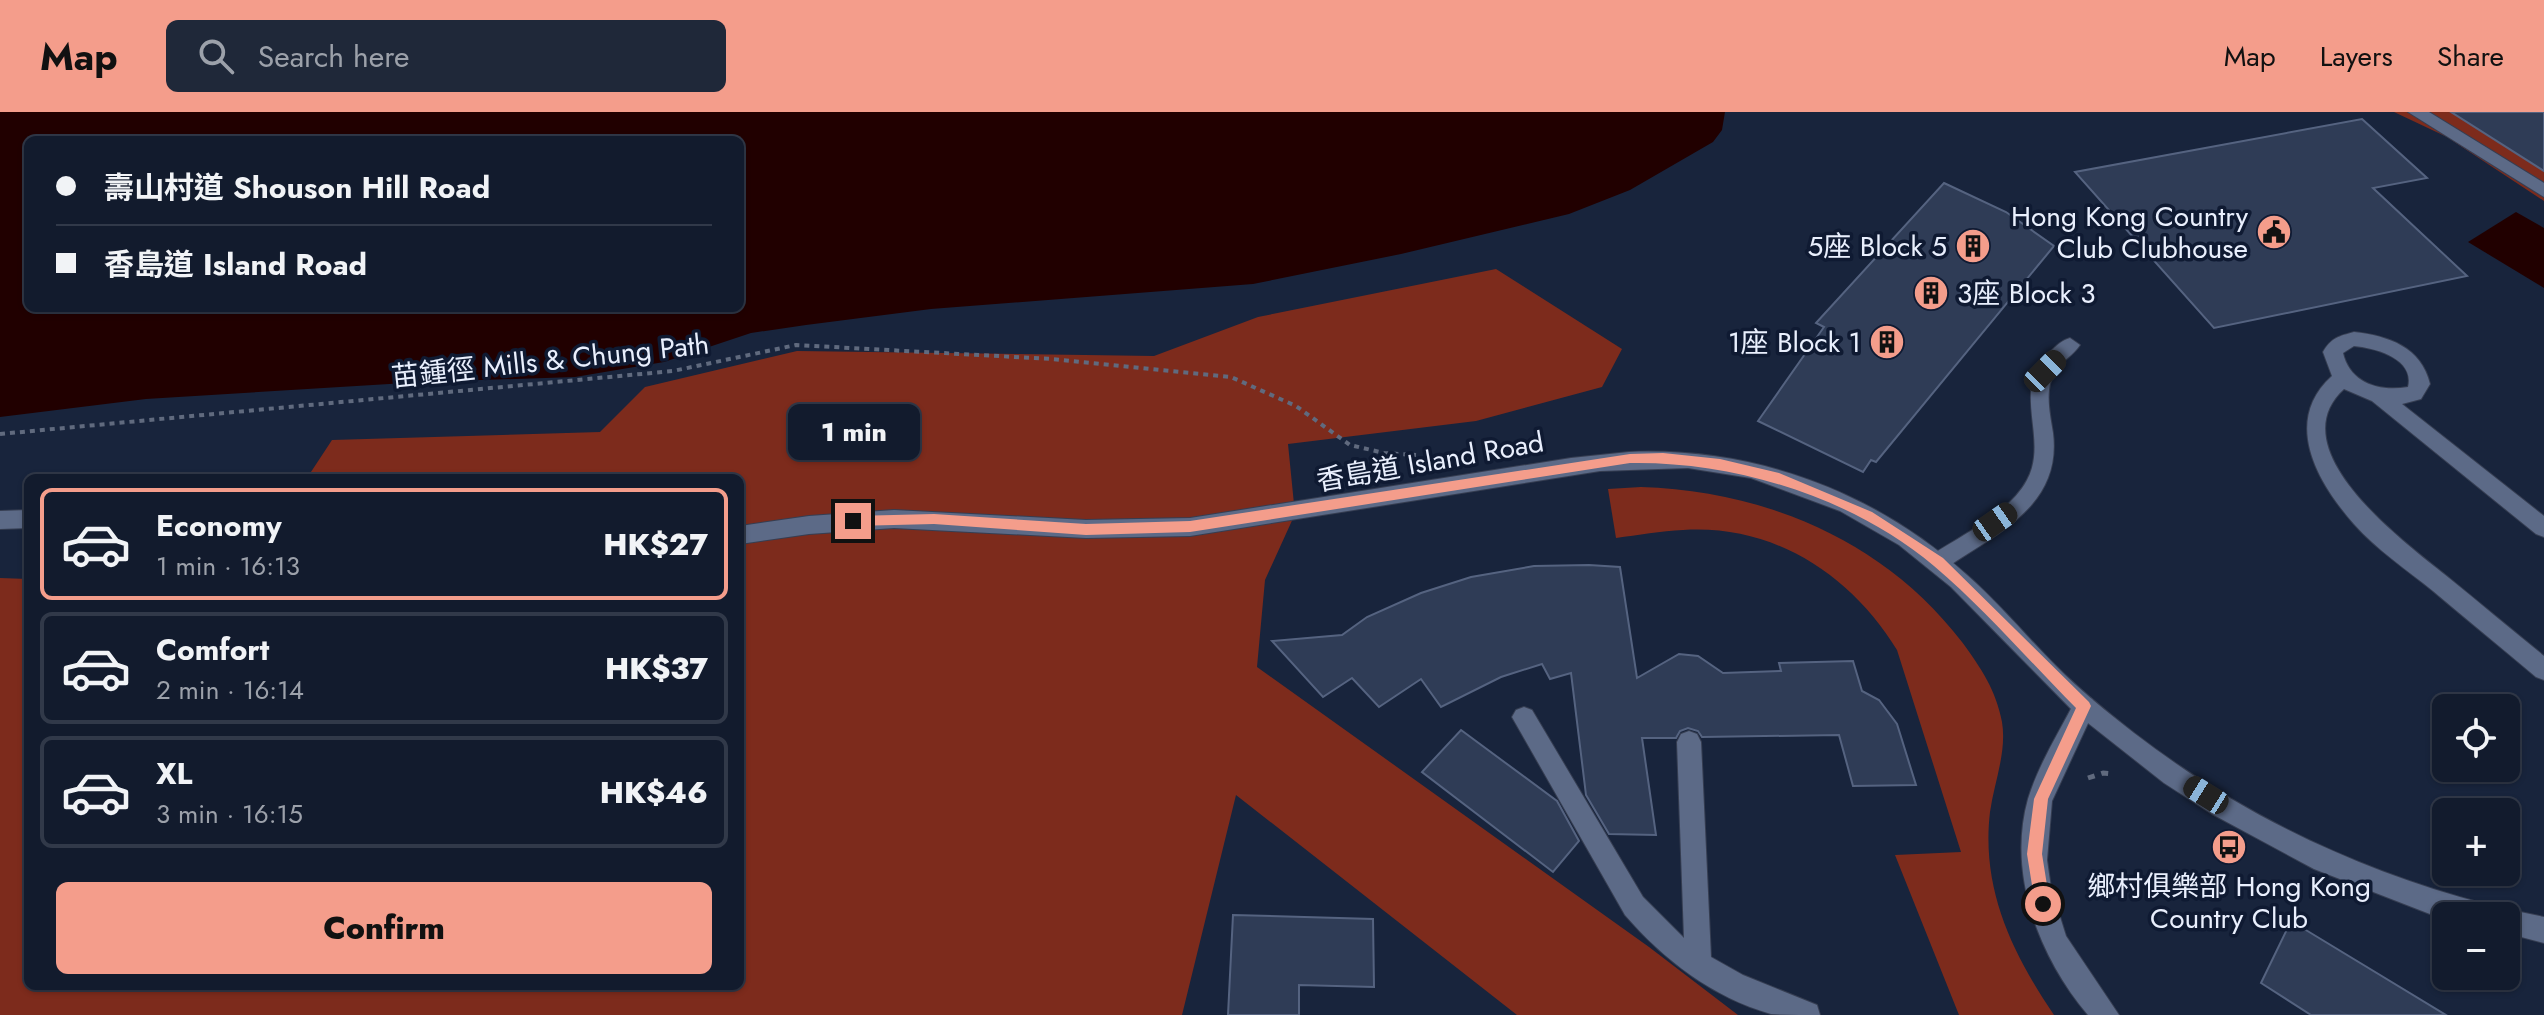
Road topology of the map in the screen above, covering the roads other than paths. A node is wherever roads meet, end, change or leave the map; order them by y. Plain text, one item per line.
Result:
1 (2417, 112) edge
2 (2544, 191) edge
3 (2070, 345) dead end
4 (2343, 378) junction
5 (2380, 397) junction
6 (24, 519) edge
7 (0, 520) edge
8 (2544, 528) edge
9 (744, 534) edge
10 (1938, 562) junction
11 (2544, 670) edge
12 (2084, 706) junction
13 (1524, 717) dead end
14 (1689, 742) dead end
15 (2438, 902) edge
16 (2520, 924) edge
17 (2544, 930) edge
18 (1698, 967) junction
19 (1807, 1015) edge
20 (2106, 1015) edge

1 - 2 main road
3 - 10 main road
4 - 5 main road
4 - 5 main road
4 - 11 main road
5 - 8 main road
6 - 7 main road
9 - 10 main road, 香島道 Island Road
10 - 12 main road, 香島道 Island Road
12 - 15 main road, 香島道 Island Road
12 - 20 main road
13 - 18 main road
14 - 18 main road
16 - 17 main road
18 - 19 main road

